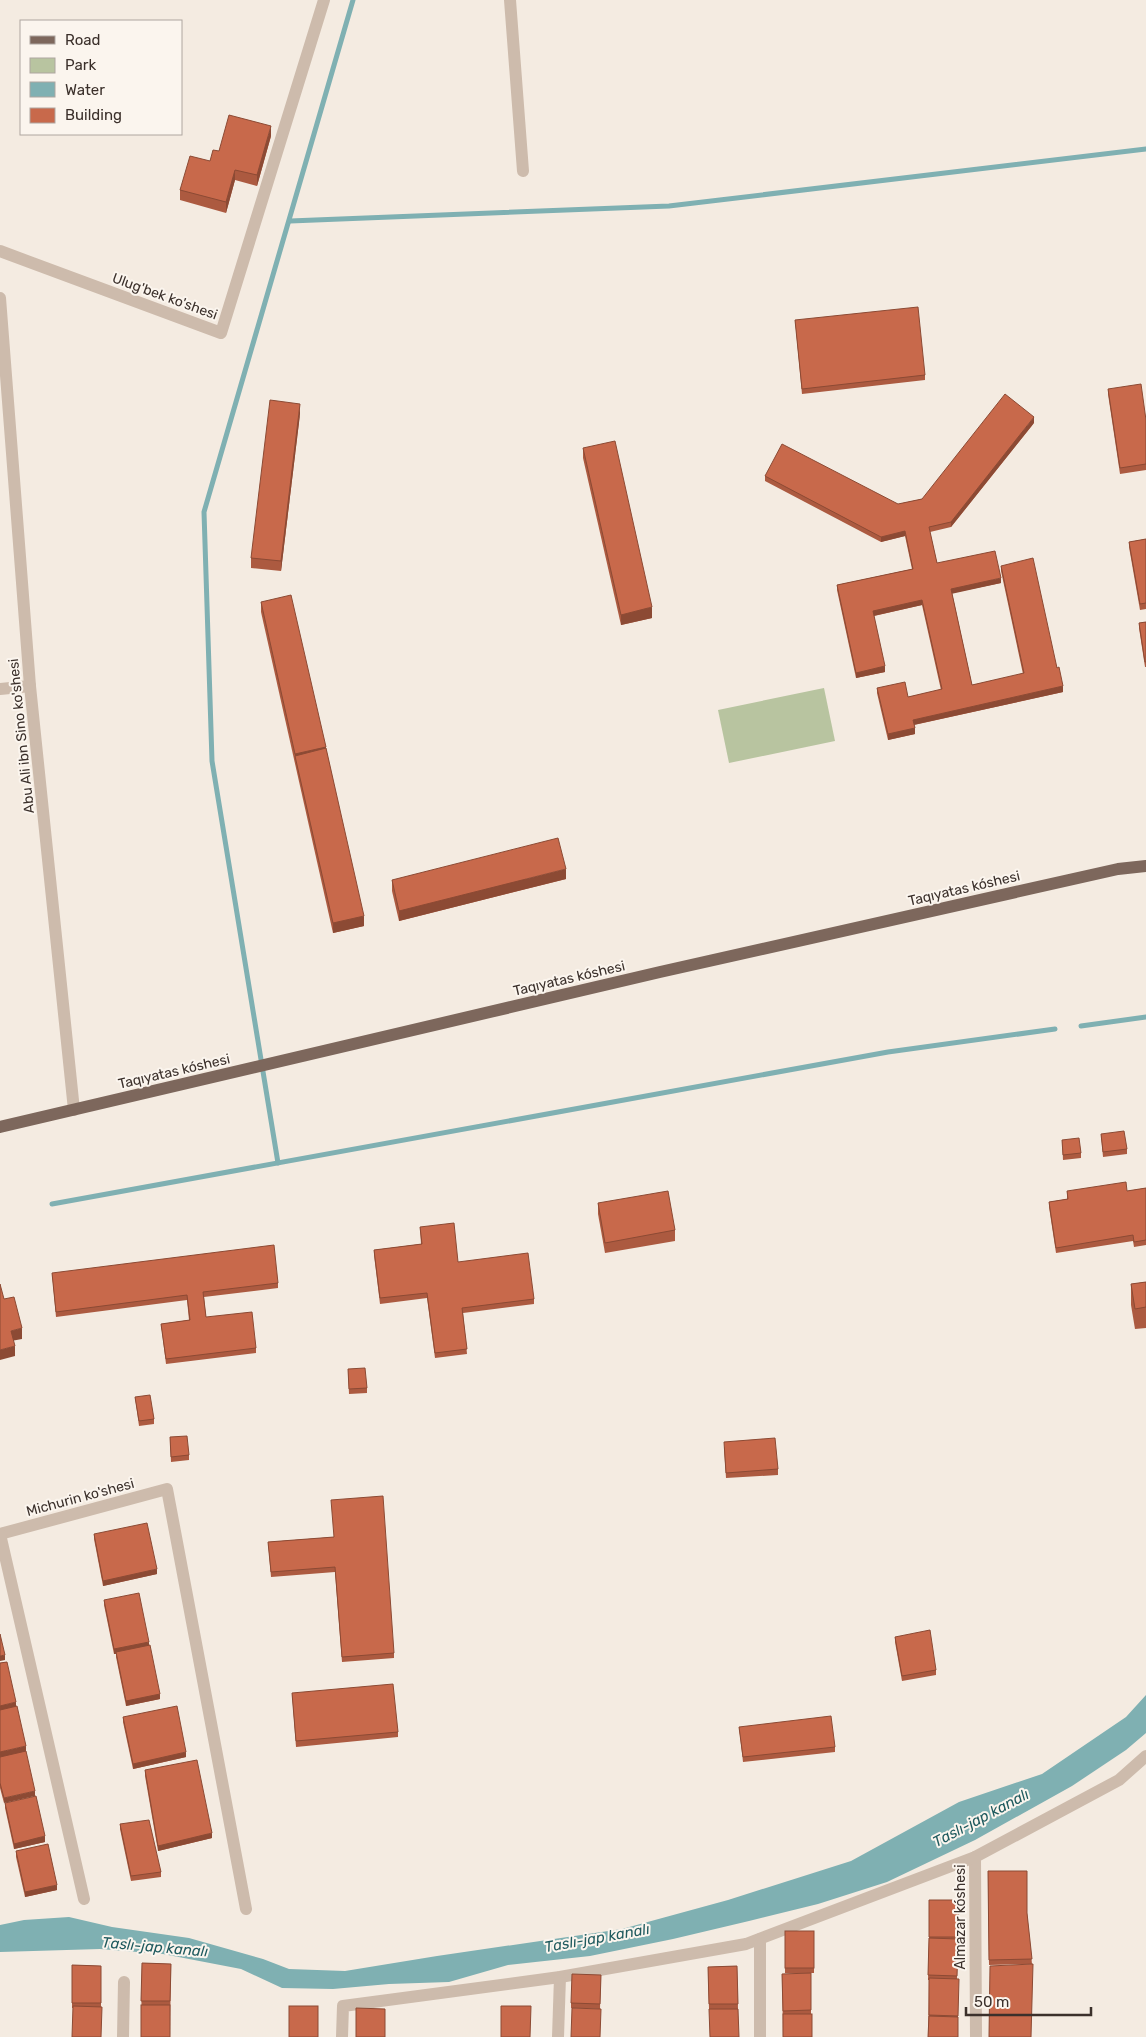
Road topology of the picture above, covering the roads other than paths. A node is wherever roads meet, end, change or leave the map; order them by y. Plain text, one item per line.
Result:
1 (324, 0) edge
2 (510, 0) edge
3 (523, 171) dead end
4 (0, 252) edge
5 (0, 298) edge
6 (30, 686) junction
7 (0, 689) edge
8 (1146, 866) edge
9 (74, 1110) junction
10 (0, 1128) edge
11 (0, 1534) edge
12 (1146, 1756) edge
13 (975, 1857) junction
14 (84, 1899) dead end
15 (246, 1910) dead end
16 (760, 1939) junction
17 (560, 1976) junction
18 (124, 1982) dead end
19 (123, 2037) edge
20 (342, 2037) edge
21 (558, 2037) edge
22 (760, 2037) edge
23 (976, 2037) edge

1 - 4 street, Ulug'bek ko'shesi
2 - 3 street
5 - 6 street, Abu Ali ibn Sino ko'shesi
6 - 7 street
6 - 9 street, Abu Ali ibn Sino ko'shesi
8 - 9 main road, Taqıyatas kóshesi
9 - 10 main road, Taqıyatas kóshesi
11 - 14 street
11 - 15 street, Michurin ko'shesi
12 - 13 street
13 - 16 street
13 - 23 street, Almazar kóshesi
16 - 17 street
16 - 22 street
17 - 20 street
17 - 21 street
18 - 19 street

